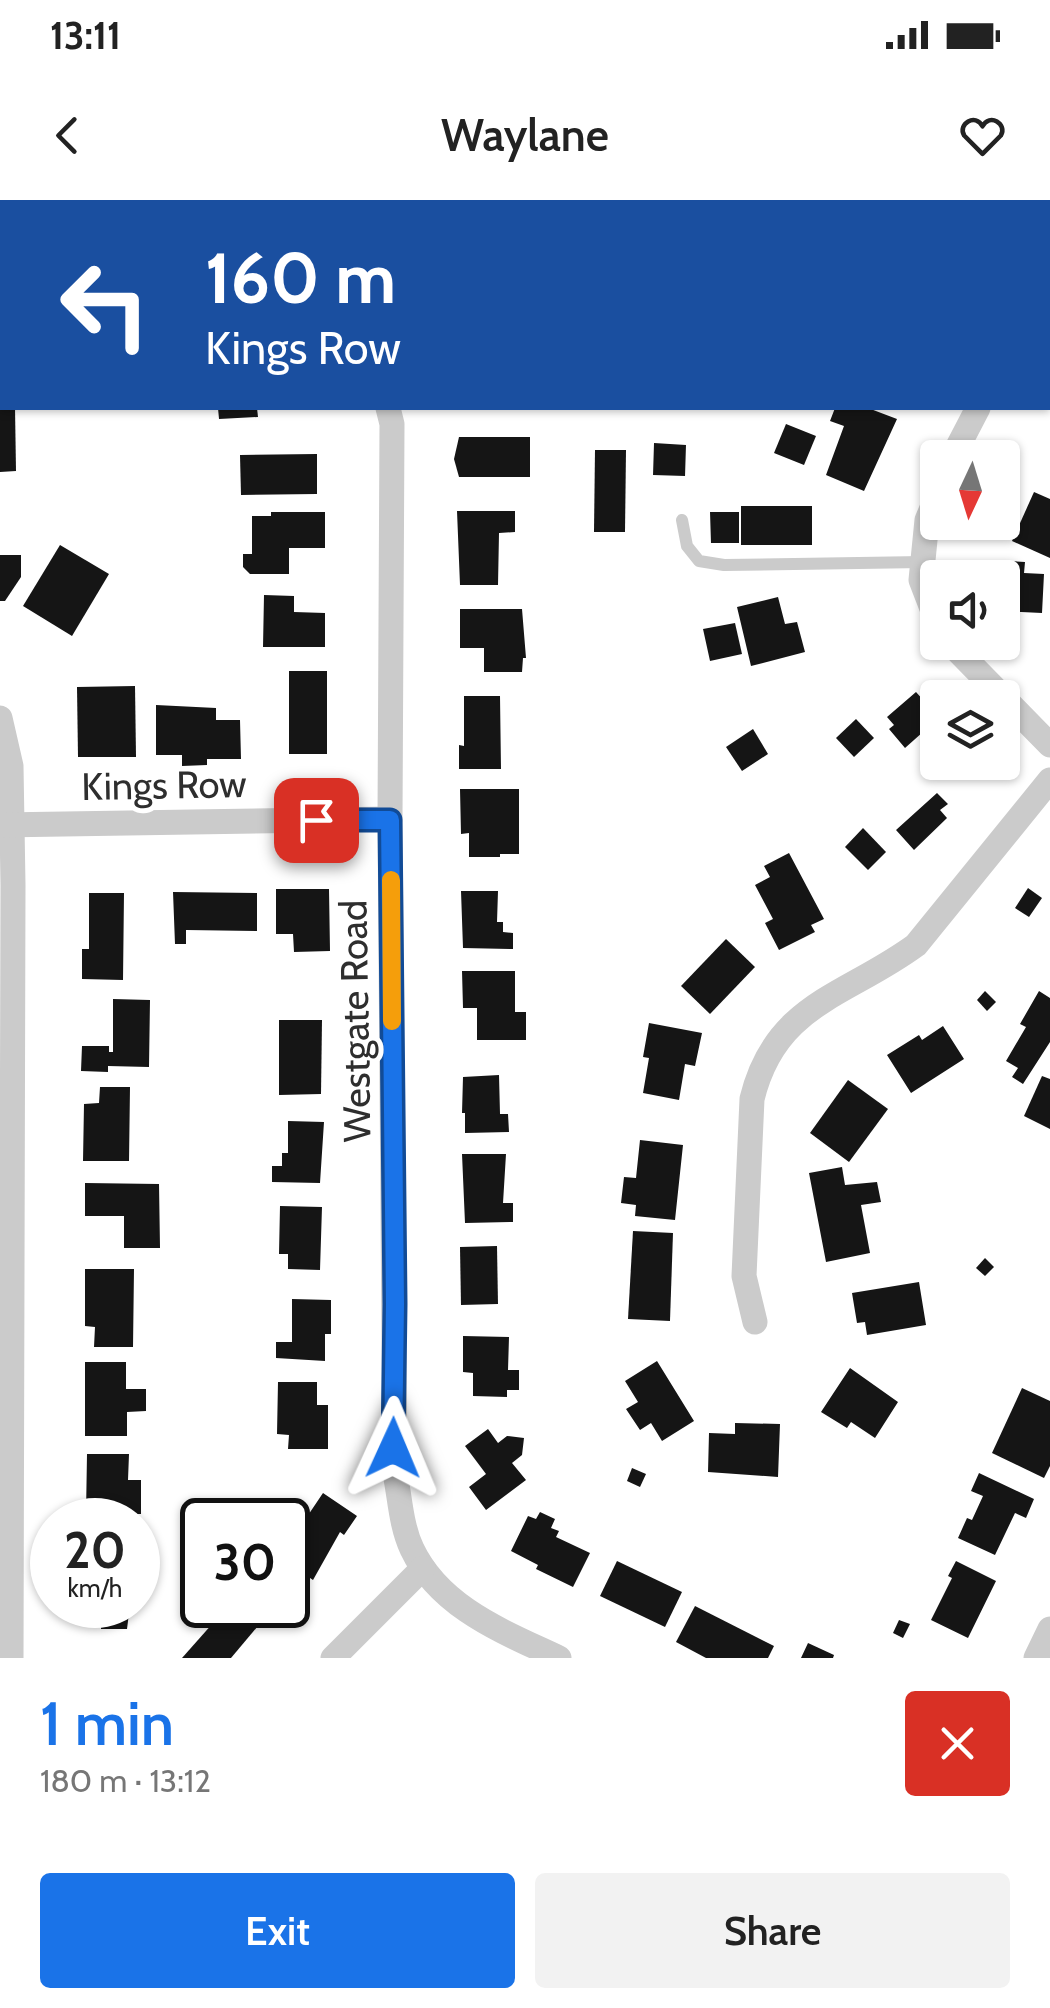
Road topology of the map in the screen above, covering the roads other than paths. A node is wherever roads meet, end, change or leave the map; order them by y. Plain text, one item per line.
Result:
1 (388, 410) edge
2 (977, 410) edge
3 (961, 440) edge
4 (682, 520) dead end
5 (920, 562) edge
6 (967, 660) edge
7 (0, 718) edge
8 (1050, 745) edge
9 (1050, 780) edge
10 (390, 820) junction
11 (6, 825) edge
12 (755, 1322) dead end
13 (423, 1568) junction
14 (1050, 1629) edge
15 (11, 1658) edge
16 (333, 1658) edge
17 (559, 1658) edge
18 (1036, 1658) edge

1 - 10 street, Westgate Road
2 - 3 street
4 - 5 lane
6 - 8 street
7 - 11 street
9 - 12 street
10 - 11 street, Kings Row
10 - 13 street, Westgate Road
11 - 15 street
13 - 16 street
13 - 17 street
14 - 18 street

